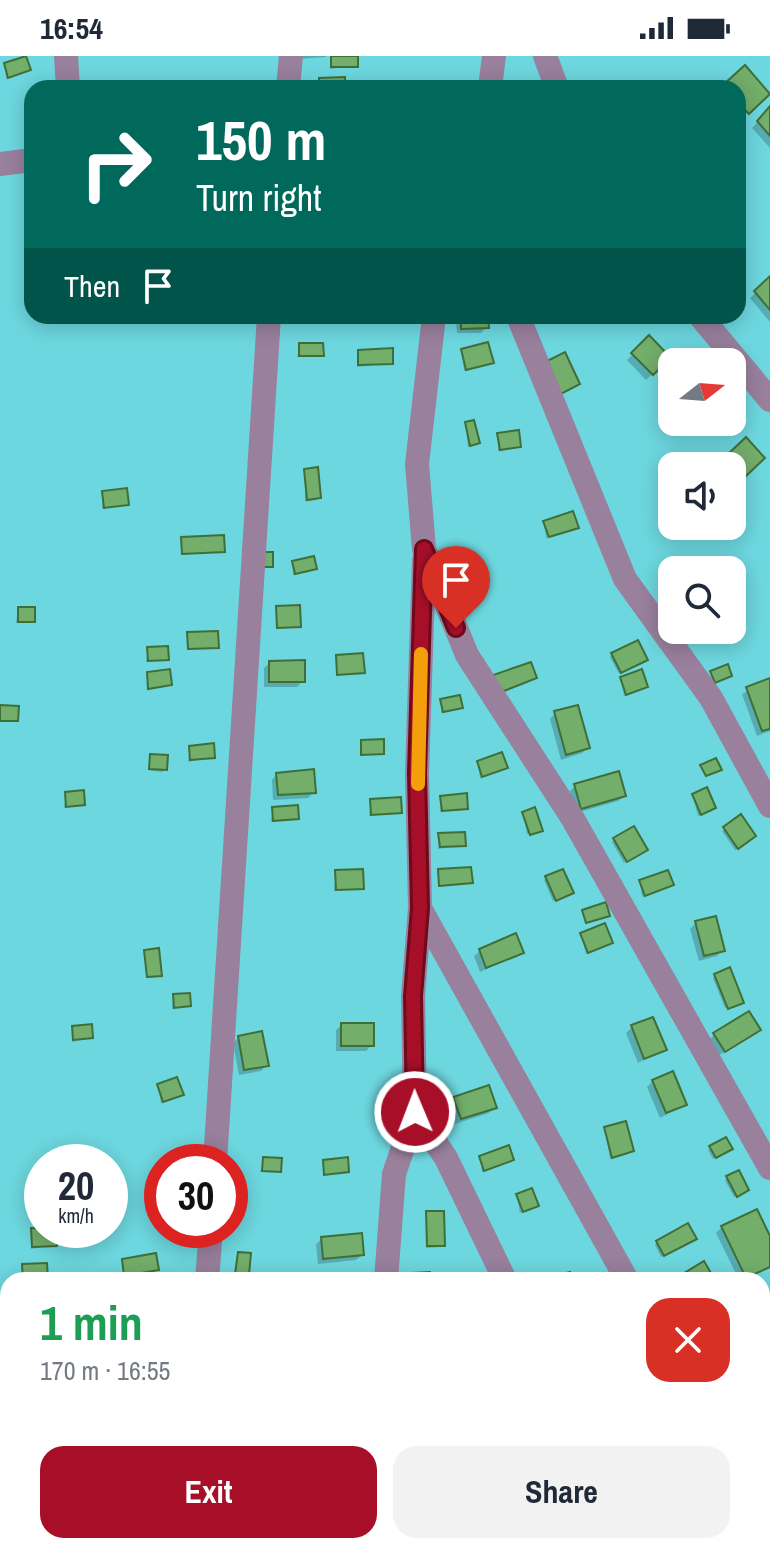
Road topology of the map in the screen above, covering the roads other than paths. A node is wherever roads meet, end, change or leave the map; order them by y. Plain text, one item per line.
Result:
1 (66, 56) edge
2 (291, 56) edge
3 (494, 56) edge
4 (545, 56) edge
5 (68, 80) edge
6 (289, 80) edge
7 (491, 80) edge
8 (554, 80) edge
9 (24, 161) edge
10 (0, 164) edge
11 (268, 324) edge
12 (433, 324) edge
13 (521, 324) edge
14 (707, 324) edge
15 (770, 400) edge
16 (424, 549) junction
17 (770, 806) edge
18 (420, 908) junction
19 (415, 1112) junction
20 (216, 1144) edge
21 (770, 1168) edge
22 (210, 1248) edge
23 (208, 1272) edge
24 (387, 1272) edge
25 (501, 1272) edge
26 (623, 1272) edge

1 - 5 street
2 - 6 street
3 - 7 street
4 - 8 street
9 - 10 street
11 - 20 street
12 - 16 street
13 - 17 street
14 - 15 street
16 - 18 street
16 - 21 street
18 - 19 street
18 - 26 street
19 - 24 street
19 - 25 street
22 - 23 street

